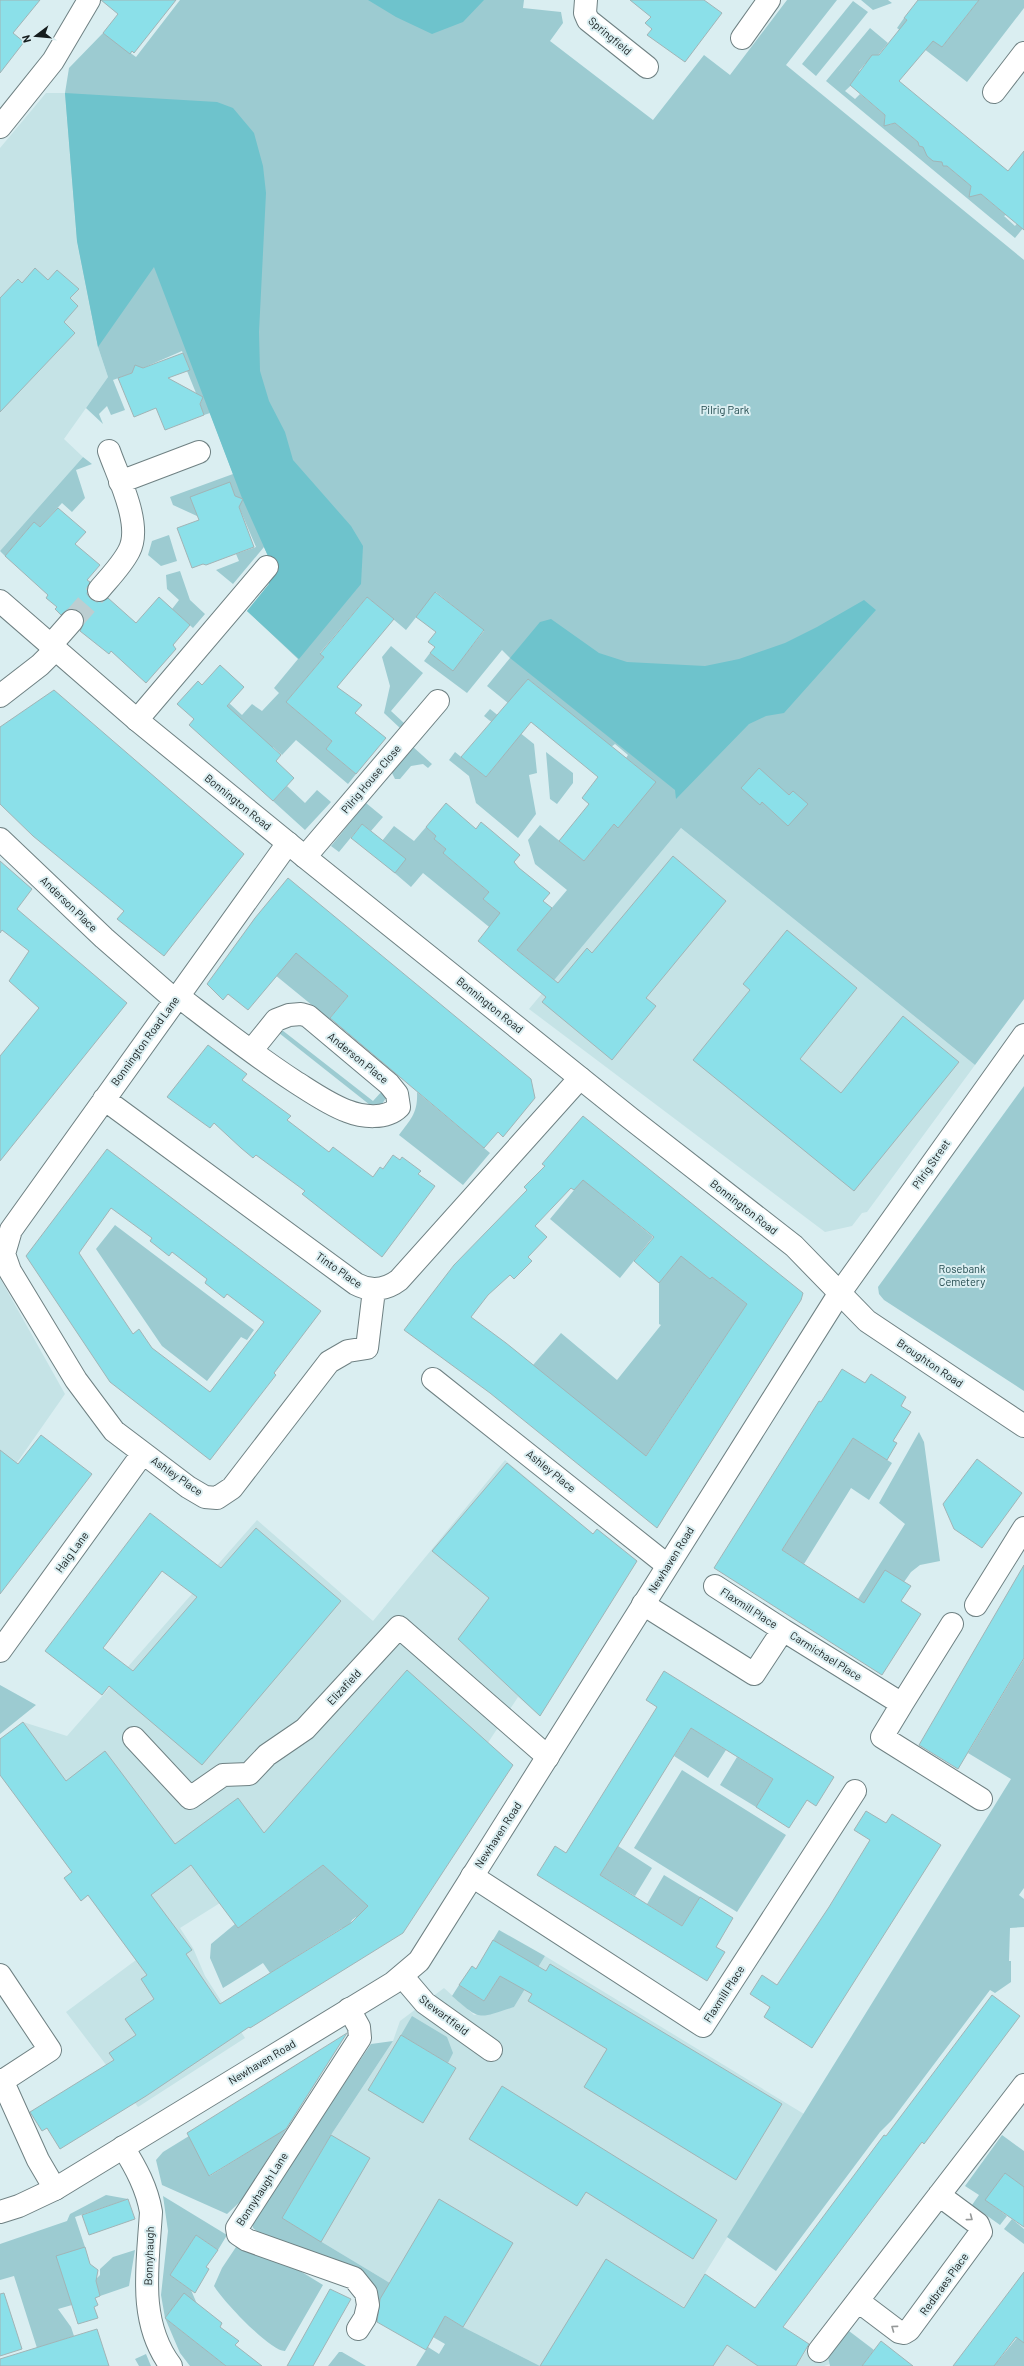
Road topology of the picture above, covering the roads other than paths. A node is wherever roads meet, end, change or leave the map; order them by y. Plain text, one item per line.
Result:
1 (89, 0) edge
2 (586, 0) edge
3 (769, 0) edge
4 (742, 38) dead end
5 (1024, 53) edge
6 (647, 67) dead end
7 (994, 92) dead end
8 (0, 127) edge
9 (109, 451) dead end
10 (199, 452) dead end
11 (120, 482) junction
12 (267, 567) dead end
13 (99, 590) tunnel mouth
14 (0, 601) edge
15 (72, 621) tunnel mouth
16 (52, 648) junction
17 (0, 696) edge
18 (438, 701) dead end
19 (137, 720) junction
20 (0, 839) edge
21 (288, 843) junction
22 (305, 857) junction
23 (176, 998) junction
24 (1024, 1035) edge
25 (251, 1051) junction
26 (580, 1078) junction
27 (104, 1099) junction
28 (6, 1232) edge
29 (374, 1290) junction
30 (839, 1294) junction
31 (433, 1379) dead end
32 (1024, 1426) edge
33 (143, 1452) junction
34 (1024, 1528) edge
35 (667, 1565) junction
36 (714, 1586) dead end
37 (644, 1604) junction
38 (976, 1605) dead end
39 (952, 1624) dead end
40 (783, 1630) junction
41 (0, 1651) edge
42 (902, 1704) junction
43 (134, 1738) dead end
44 (548, 1757) junction
45 (855, 1791) dead end
46 (981, 1799) dead end
47 (472, 1876) junction
48 (402, 1976) junction
49 (3, 1987) edge
50 (349, 2009) junction
51 (491, 2050) dead end
52 (1, 2081) edge
53 (1024, 2085) edge
54 (123, 2147) junction
55 (55, 2188) junction
56 (939, 2195) junction
57 (10, 2209) edge
58 (858, 2302) junction
59 (358, 2328) dead end
60 (819, 2351) dead end
61 (171, 2366) edge

1 - 8 street
2 - 6 street, Springfield
3 - 4 street
5 - 7 street
9 - 11 street
10 - 11 street
11 - 13 street
12 - 19 street
14 - 16 street, Bonnington Road
15 - 16 street
16 - 17 street
16 - 19 street, Bonnington Road
18 - 22 street, Pilrig House Close
19 - 21 street, Bonnington Road
20 - 23 street, Anderson Place
21 - 22 street, Bonnington Road
21 - 23 street, Bonnington Road Lane
22 - 26 street, Bonnington Road
23 - 25 street, Anderson Place
23 - 27 street, Bonnington Road Lane
24 - 30 street, Pilrig Street
25 - 25 street, Anderson Place
26 - 29 street, Tinto Place
26 - 30 street, Bonnington Road
27 - 28 street, Bonnington Road Lane
27 - 29 street, Tinto Place
28 - 33 street, Ashley Place
29 - 33 street, Ashley Place
30 - 32 street, Broughton Road
30 - 35 street, Newhaven Road
31 - 35 street, Ashley Place
33 - 41 street, Haig Lane
34 - 38 street
35 - 37 street, Newhaven Road
36 - 40 street, Flaxmill Place
37 - 40 street, Carmichael Place
37 - 44 street, Newhaven Road
39 - 42 street
40 - 42 street, Carmichael Place
42 - 46 street
43 - 44 street, Elizafield
44 - 47 street, Newhaven Road
45 - 47 street, Flaxmill Place
47 - 48 street, Newhaven Road
48 - 50 street, Newhaven Road
48 - 51 street, Stewartfield
49 - 52 street
50 - 54 street, Newhaven Road
50 - 59 street, Bonnyhaugh Lane
52 - 55 street
53 - 56 street
54 - 55 street, Newhaven Road
54 - 61 street, Bonnyhaugh
55 - 57 street, Newhaven Road
56 - 58 street
56 -> 58 street, Redbraes Place
58 - 60 street

